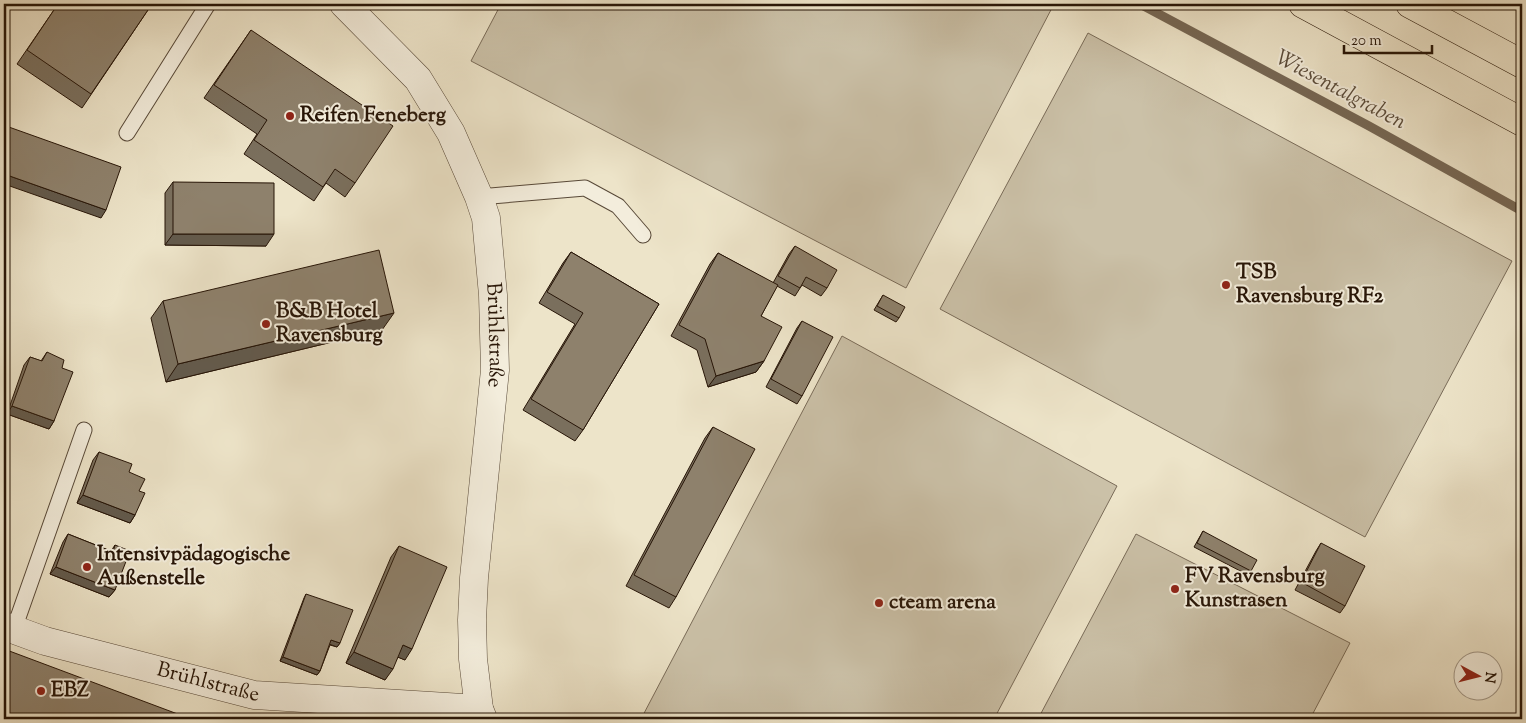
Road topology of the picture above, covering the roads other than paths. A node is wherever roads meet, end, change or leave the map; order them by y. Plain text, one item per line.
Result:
1 (208, 4) edge
2 (344, 4) edge
3 (1303, 4) edge
4 (1410, 4) edge
5 (1522, 64) edge
6 (1522, 122) edge
7 (127, 133) dead end
8 (479, 197) junction
9 (643, 235) dead end
10 (84, 430) dead end
11 (9, 627) edge
12 (481, 714) edge

1 - 7 lane
2 - 8 street, Brühlstraße
3 - 6 highway
4 - 5 highway
8 - 9 lane
8 - 12 street, Brühlstraße
10 - 11 lane
11 - 12 street, Brühlstraße

